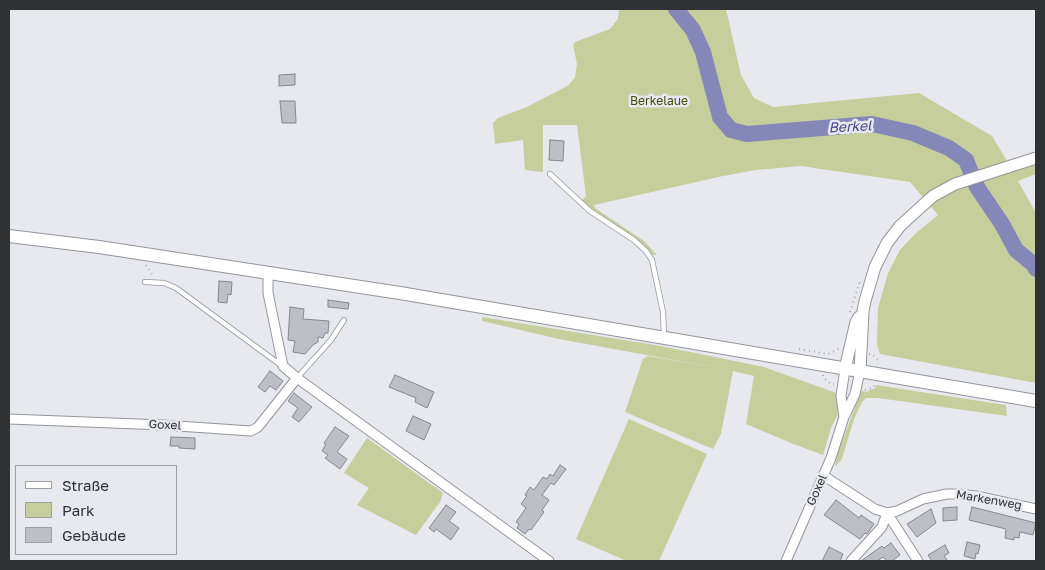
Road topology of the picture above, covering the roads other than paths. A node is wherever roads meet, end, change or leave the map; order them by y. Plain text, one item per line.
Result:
1 (1036, 158) edge
2 (550, 174) dead end
3 (9, 236) edge
4 (268, 272) junction
5 (145, 282) dead end
6 (863, 311) junction
7 (344, 320) dead end
8 (664, 339) junction
9 (283, 366) junction
10 (845, 368) junction
11 (860, 371) junction
12 (297, 378) junction
13 (1036, 401) edge
14 (844, 417) junction
15 (9, 419) edge
16 (824, 476) junction
17 (1036, 509) edge
18 (887, 513) junction
19 (549, 561) edge
20 (786, 561) edge
21 (851, 561) edge
22 (918, 561) edge

1 - 6 street
2 - 8 lane
3 - 4 main road
4 - 8 main road
4 - 9 street
5 - 9 lane
6 - 10 street
6 - 11 street
7 - 12 lane
8 - 10 main road
9 - 12 street
10 - 11 main road
10 - 14 street, Goxel
11 - 13 main road
11 - 14 street, Goxel
12 - 15 street, Goxel
12 - 19 street
14 - 16 street, Goxel
16 - 18 street
16 - 20 street, Goxel
17 - 18 street, Markenweg
18 - 21 street
18 - 22 street

